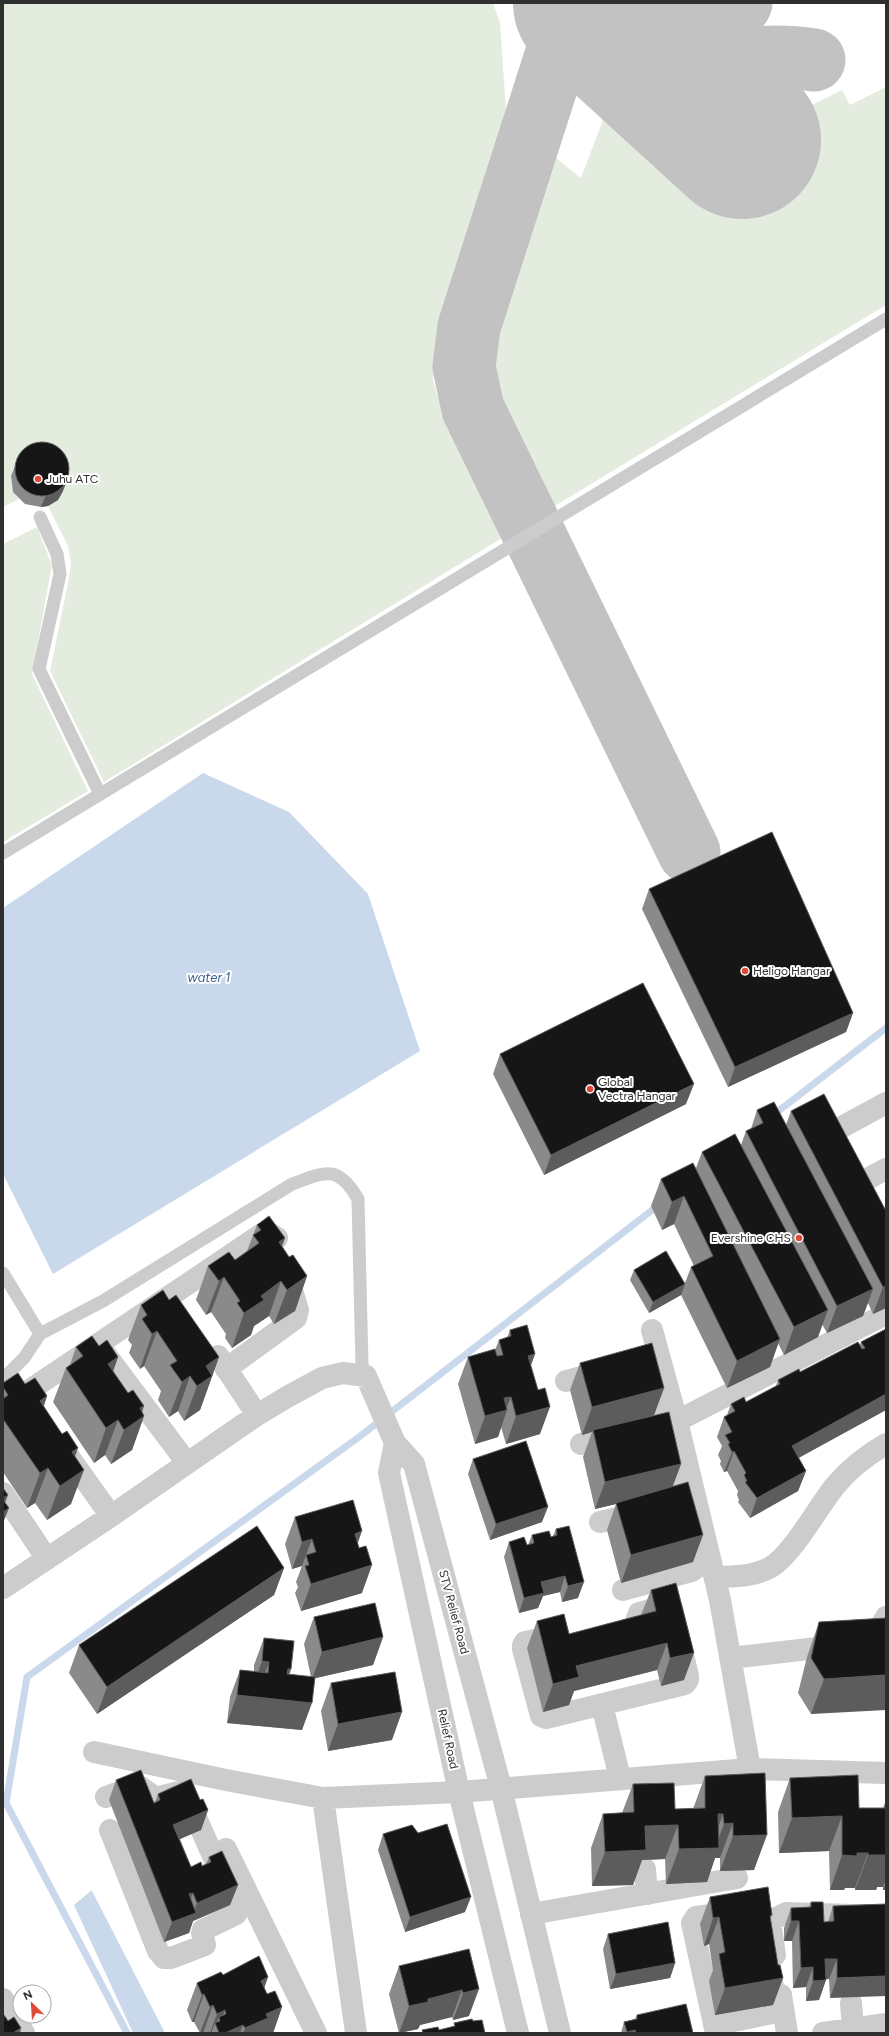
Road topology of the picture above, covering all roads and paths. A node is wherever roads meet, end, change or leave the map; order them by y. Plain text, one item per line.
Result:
1 (886, 319) edge
2 (40, 516) dead end
3 (100, 794) junction
4 (3, 853) edge
5 (886, 1103) edge
6 (820, 1112) edge
7 (831, 1133) junction
8 (886, 1169) edge
9 (3, 1273) edge
10 (174, 1292) junction
11 (187, 1312) edge
12 (874, 1314) edge
13 (814, 1324) edge
14 (652, 1330) dead end
15 (40, 1334) junction
16 (205, 1337) edge
17 (98, 1344) junction
18 (825, 1345) junction
19 (766, 1349) edge
20 (226, 1369) junction
21 (776, 1370) junction
22 (3, 1379) edge
23 (369, 1381) junction
24 (566, 1381) dead end
25 (24, 1393) junction
26 (3, 1408) edge
27 (38, 1412) edge
28 (257, 1415) junction
29 (668, 1423) junction
30 (52, 1432) edge
31 (394, 1439) junction
32 (580, 1444) dead end
33 (886, 1444) edge
34 (187, 1463) junction
35 (3, 1493) edge
36 (688, 1501) junction
37 (112, 1516) junction
38 (600, 1522) dead end
39 (47, 1559) junction
40 (442, 1569) junction
41 (715, 1577) junction
42 (412, 1578) junction
43 (3, 1588) edge
44 (623, 1590) dead end
45 (886, 1617) edge
46 (790, 1641) dead end
47 (730, 1654) junction
48 (602, 1705) junction
49 (94, 1752) dead end
50 (750, 1769) junction
51 (188, 1773) junction
52 (886, 1773) edge
53 (620, 1778) junction
54 (501, 1788) junction
55 (459, 1792) junction
56 (106, 1797) dead end
57 (323, 1798) junction
58 (110, 1830) dead end
59 (213, 1860) junction
60 (645, 1868) edge
61 (736, 1878) dead end
62 (647, 1894) junction
63 (531, 1914) junction
64 (886, 1916) edge
65 (3, 2000) edge
66 (851, 2004) dead end
67 (763, 2024) edge
68 (886, 2024) edge
69 (715, 2029) edge
70 (853, 2029) junction
71 (24, 2033) edge
72 (316, 2033) edge
73 (356, 2033) edge
74 (518, 2033) edge
75 (560, 2033) edge
76 (787, 2033) edge
77 (824, 2033) edge

1 - 3 lane
2 - 3 lane
3 - 4 lane
5 - 7 street
6 - 7 street
7 - 8 street
9 - 15 lane
10 - 11 street
10 - 17 street
10 - 20 street
12 - 18 street
13 - 18 street
14 - 29 street
15 - 22 lane
15 - 23 lane
16 - 20 street
17 - 25 street
17 - 34 street
18 - 21 street
19 - 21 street
20 - 28 street
21 - 29 street
23 - 28 street
23 - 31 street, STV Relief Road
24 - 29 street
25 - 26 street
25 - 27 street
28 - 34 street
29 - 32 street
29 - 36 street
30 - 37 street
31 - 40 street, STV Relief Road
31 - 42 street, Relief Road
33 - 41 street
34 - 37 street
35 - 39 street
36 - 38 street
36 - 41 street
36 - 44 street
37 - 39 street
39 - 43 street
40 - 42 street
40 - 54 street, STV Relief Road
41 - 47 street
42 - 55 street, Relief Road
45 - 47 street
46 - 47 street
47 - 50 street
48 - 48 street
48 - 53 street
49 - 51 street
50 - 52 street
50 - 53 street
51 - 57 street
51 - 59 street
53 - 54 street
54 - 55 street
54 - 63 street
55 - 57 street
55 - 74 street, Relief Road
56 - 59 street
57 - 73 street
58 - 59 street
59 - 72 street
60 - 62 street
61 - 62 street
62 - 63 street
63 - 75 street
64 - 76 street
65 - 71 street
66 - 70 street
67 - 69 street
67 - 69 street
68 - 70 street
70 - 77 street

